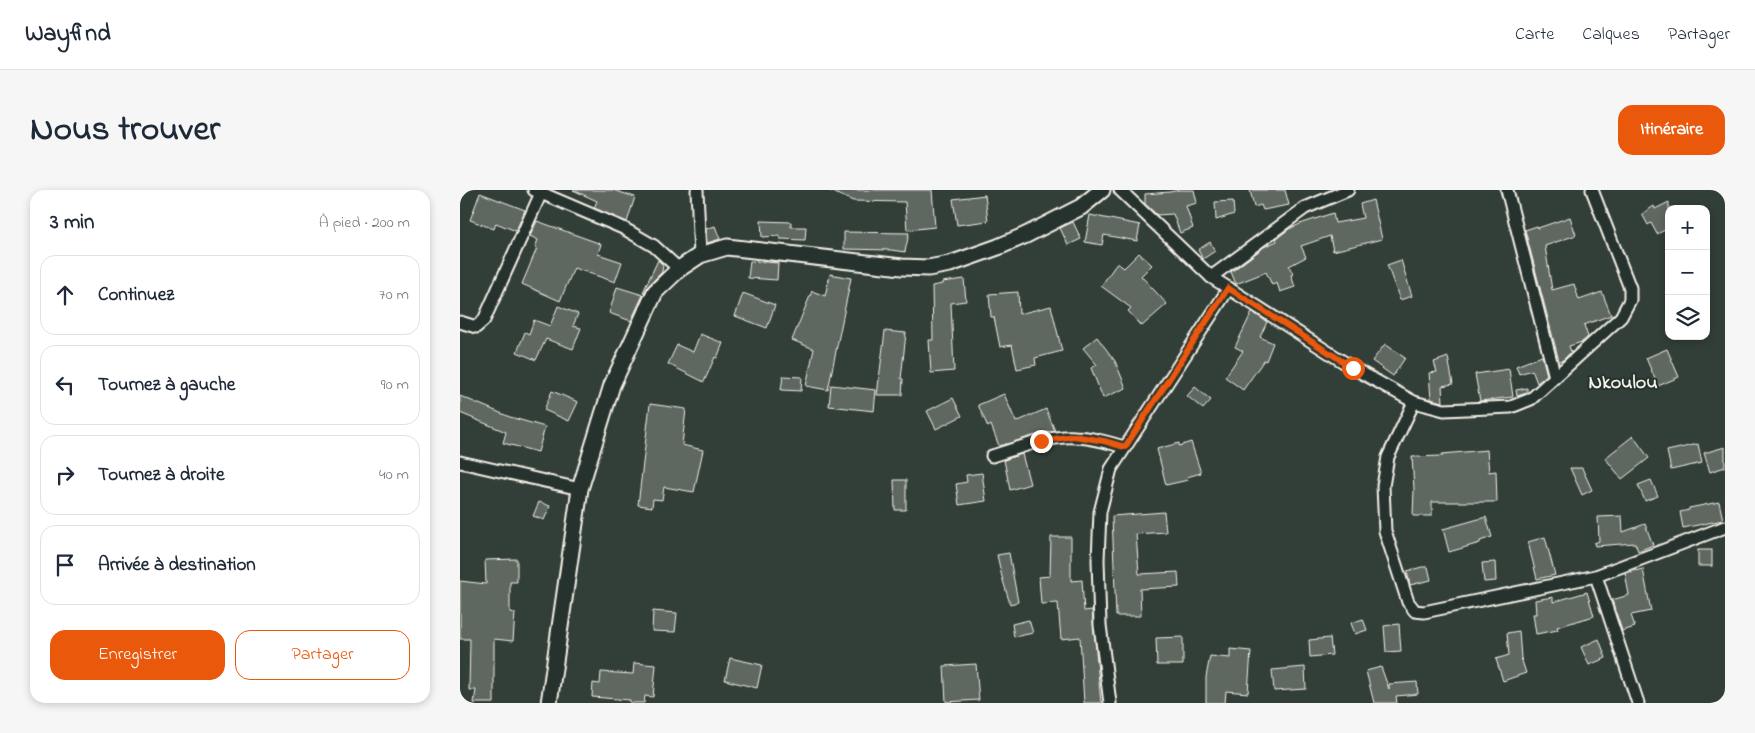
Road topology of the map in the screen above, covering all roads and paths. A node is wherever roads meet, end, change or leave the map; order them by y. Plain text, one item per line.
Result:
1 (696, 190) edge
2 (1102, 190) edge
3 (1120, 190) edge
4 (1348, 190) edge
5 (1507, 190) edge
6 (1592, 190) edge
7 (537, 192) edge
8 (700, 255) junction
9 (679, 269) junction
10 (1211, 277) junction
11 (1228, 288) junction
12 (460, 322) edge
13 (1555, 377) junction
14 (1414, 402) junction
15 (1125, 447) junction
16 (992, 456) dead end
17 (460, 462) edge
18 (580, 489) junction
19 (1725, 528) edge
20 (1596, 576) junction
21 (549, 703) edge
22 (1110, 703) edge
23 (1638, 703) edge

1 - 8 street
2 - 8 street
3 - 10 street
4 - 10 street
5 - 13 street
6 - 13 street
7 - 9 street
7 - 12 street
8 - 9 street
9 - 18 street
10 - 11 street
11 - 14 street
11 - 15 street
13 - 14 street
14 - 20 street
15 - 16 street
15 - 22 street
17 - 18 street
18 - 21 street
19 - 20 street
20 - 23 street

